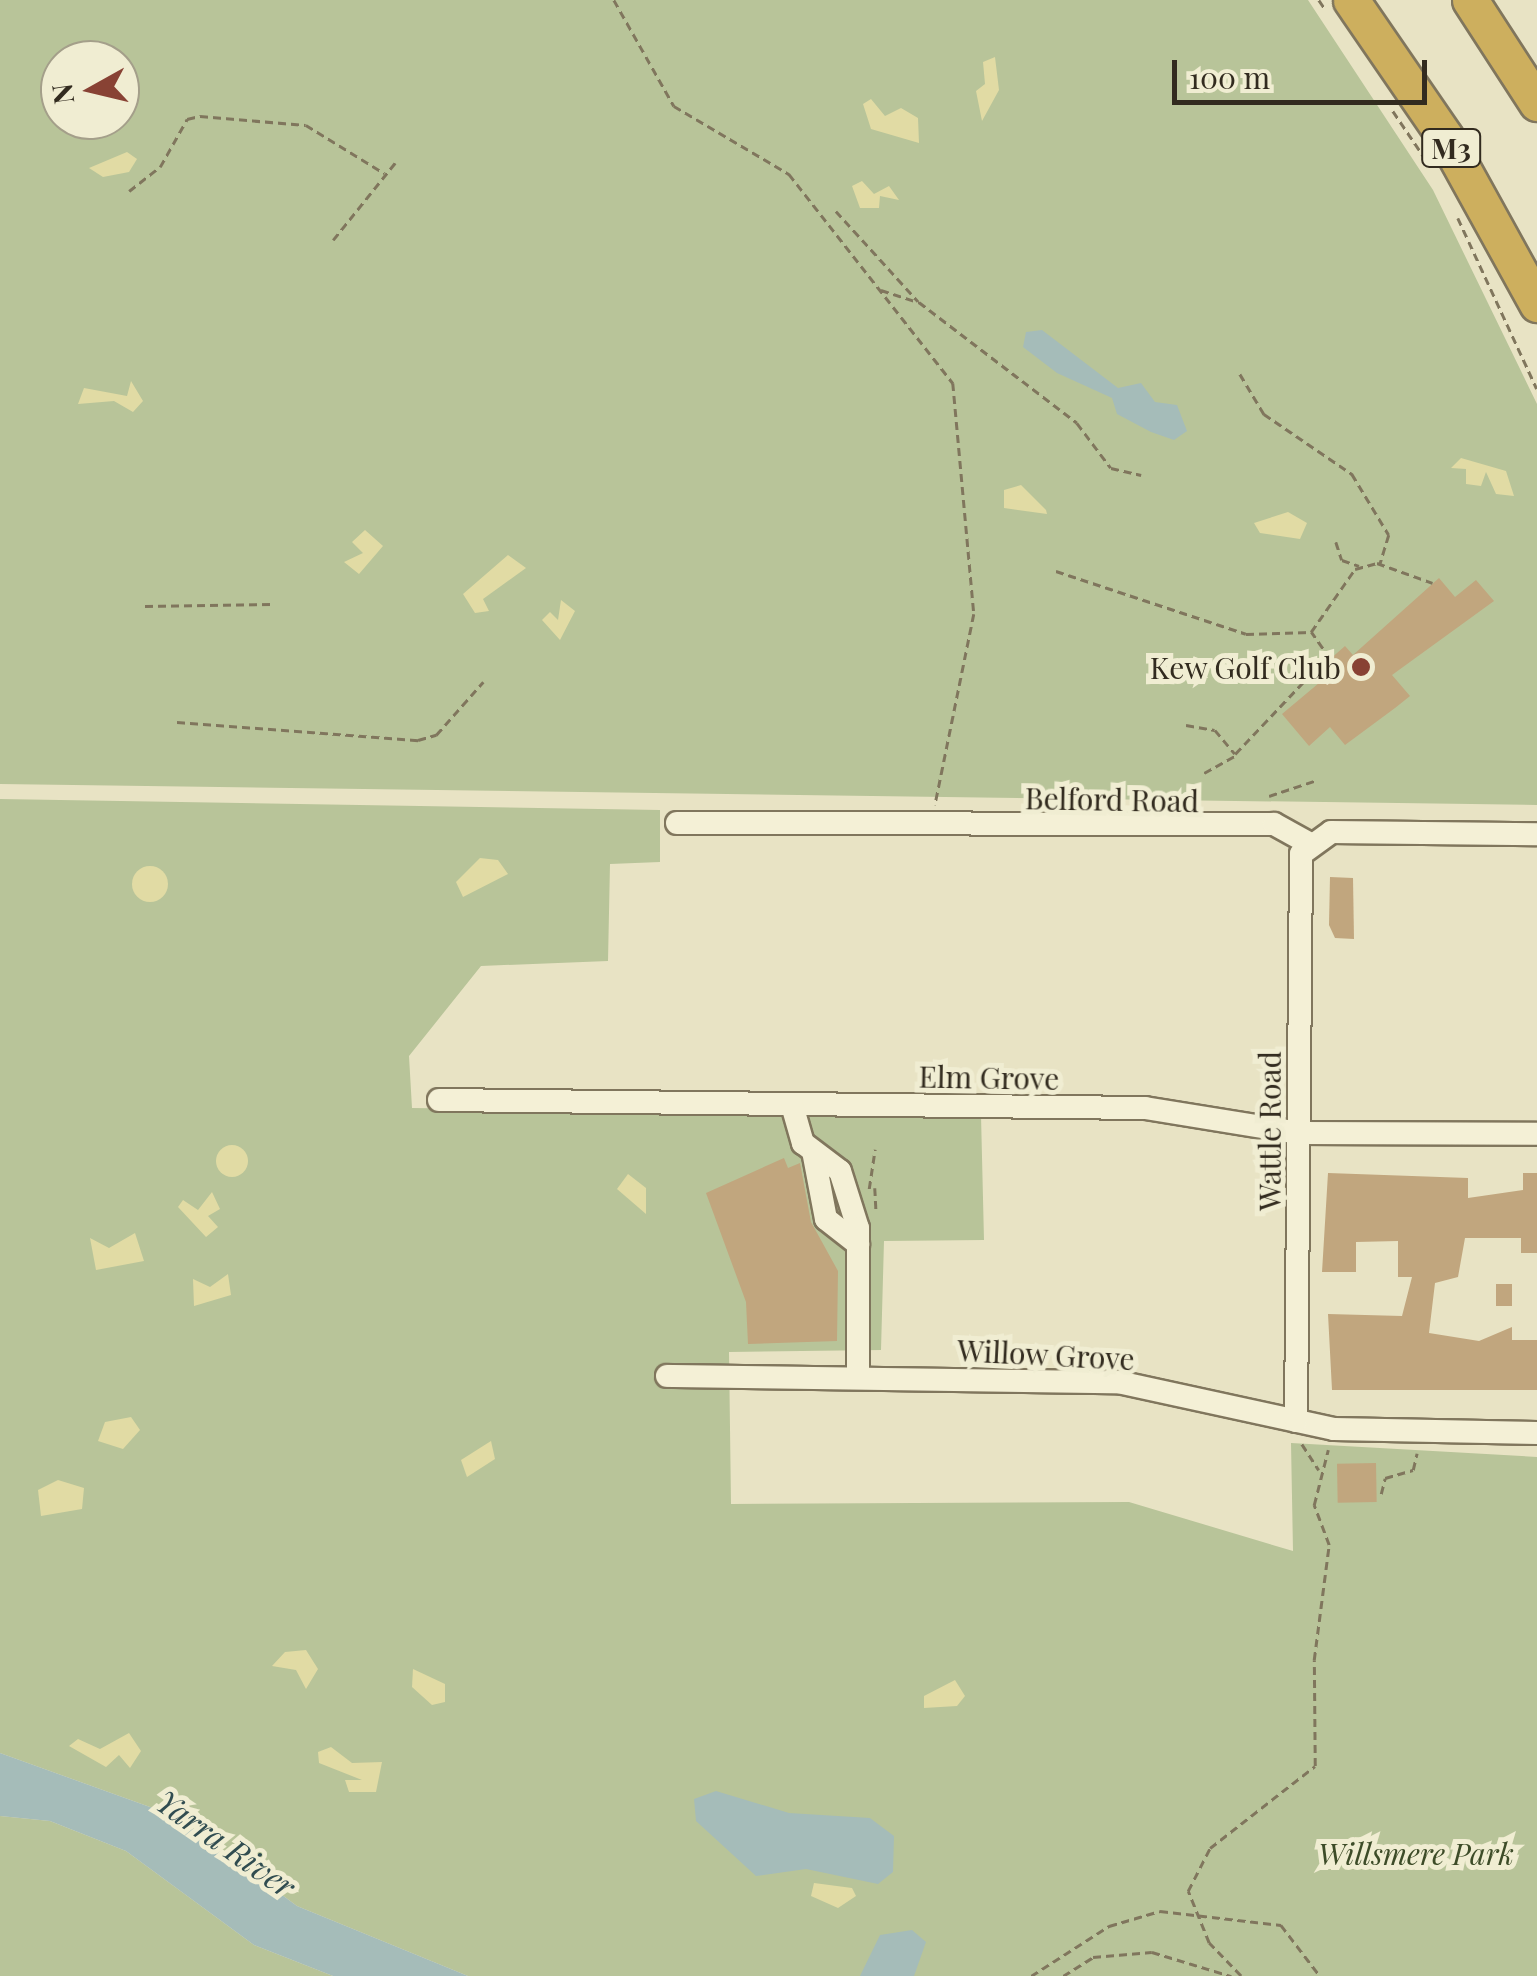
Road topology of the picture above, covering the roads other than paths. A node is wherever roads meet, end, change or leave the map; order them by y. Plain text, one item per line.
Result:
1 (1470, 0) edge
2 (1342, 10) edge
3 (1537, 103) edge
4 (1537, 304) edge
5 (677, 823) dead end
6 (1537, 834) edge
7 (1308, 843) junction
8 (439, 1100) dead end
9 (792, 1105) junction
10 (1300, 1133) junction
11 (1537, 1134) edge
12 (668, 1376) dead end
13 (858, 1377) junction
14 (1298, 1432) junction
15 (1537, 1433) edge

1 - 3 highway
2 - 4 highway, M3
5 - 7 street, Belford Road
6 - 7 street
7 - 10 street, Wattle Road
8 - 9 street, Elm Grove
9 - 10 street, Elm Grove
9 - 13 street
10 - 11 street, Elm Grove
10 - 14 street, Wattle Road
12 - 13 street, Willow Grove
13 - 14 street, Willow Grove
14 - 15 street, Willow Grove

